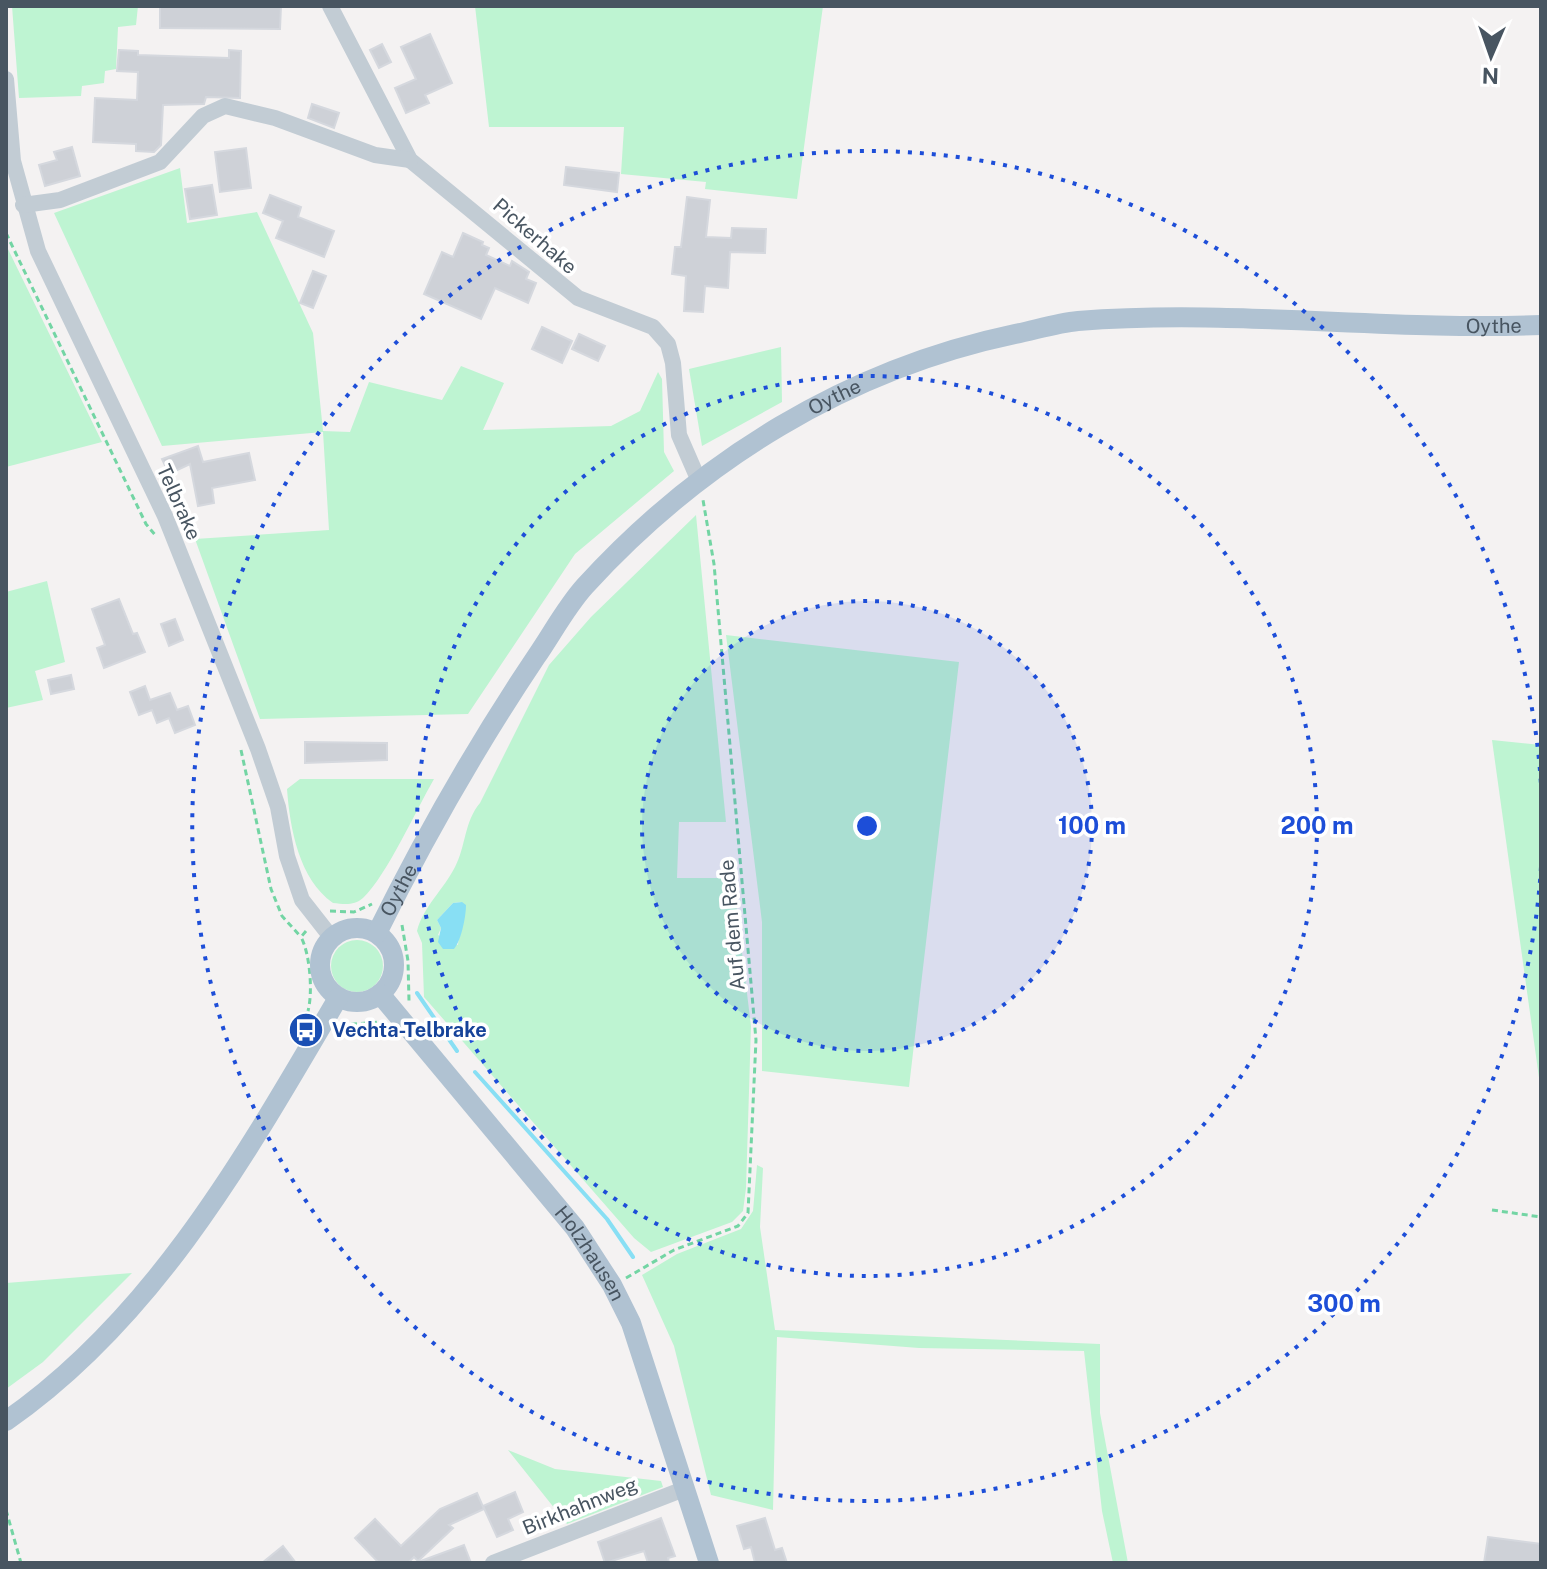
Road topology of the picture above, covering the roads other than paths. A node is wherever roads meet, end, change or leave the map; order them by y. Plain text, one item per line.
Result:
1 (330, 6) edge
2 (6, 79) edge
3 (410, 160) junction
4 (23, 205) junction
5 (1541, 325) edge
6 (699, 481) junction
7 (377, 933) junction
8 (331, 937) junction
9 (380, 994) junction
10 (338, 998) junction
11 (6, 1421) edge
12 (684, 1489) junction
13 (493, 1563) edge
14 (709, 1563) edge

1 - 3 street, Pickerhake
2 - 4 street, Telbrake
3 - 4 street
3 - 6 street, Pickerhake
4 - 8 street, Telbrake
5 - 6 main road, Oythe
6 - 7 main road, Oythe
7 - 8 main road
7 - 9 main road
8 - 10 main road
9 - 10 main road
9 - 12 main road, Holzhausen
10 - 11 main road
12 - 13 street, Birkhahnweg
12 - 14 main road, Holzhausen

